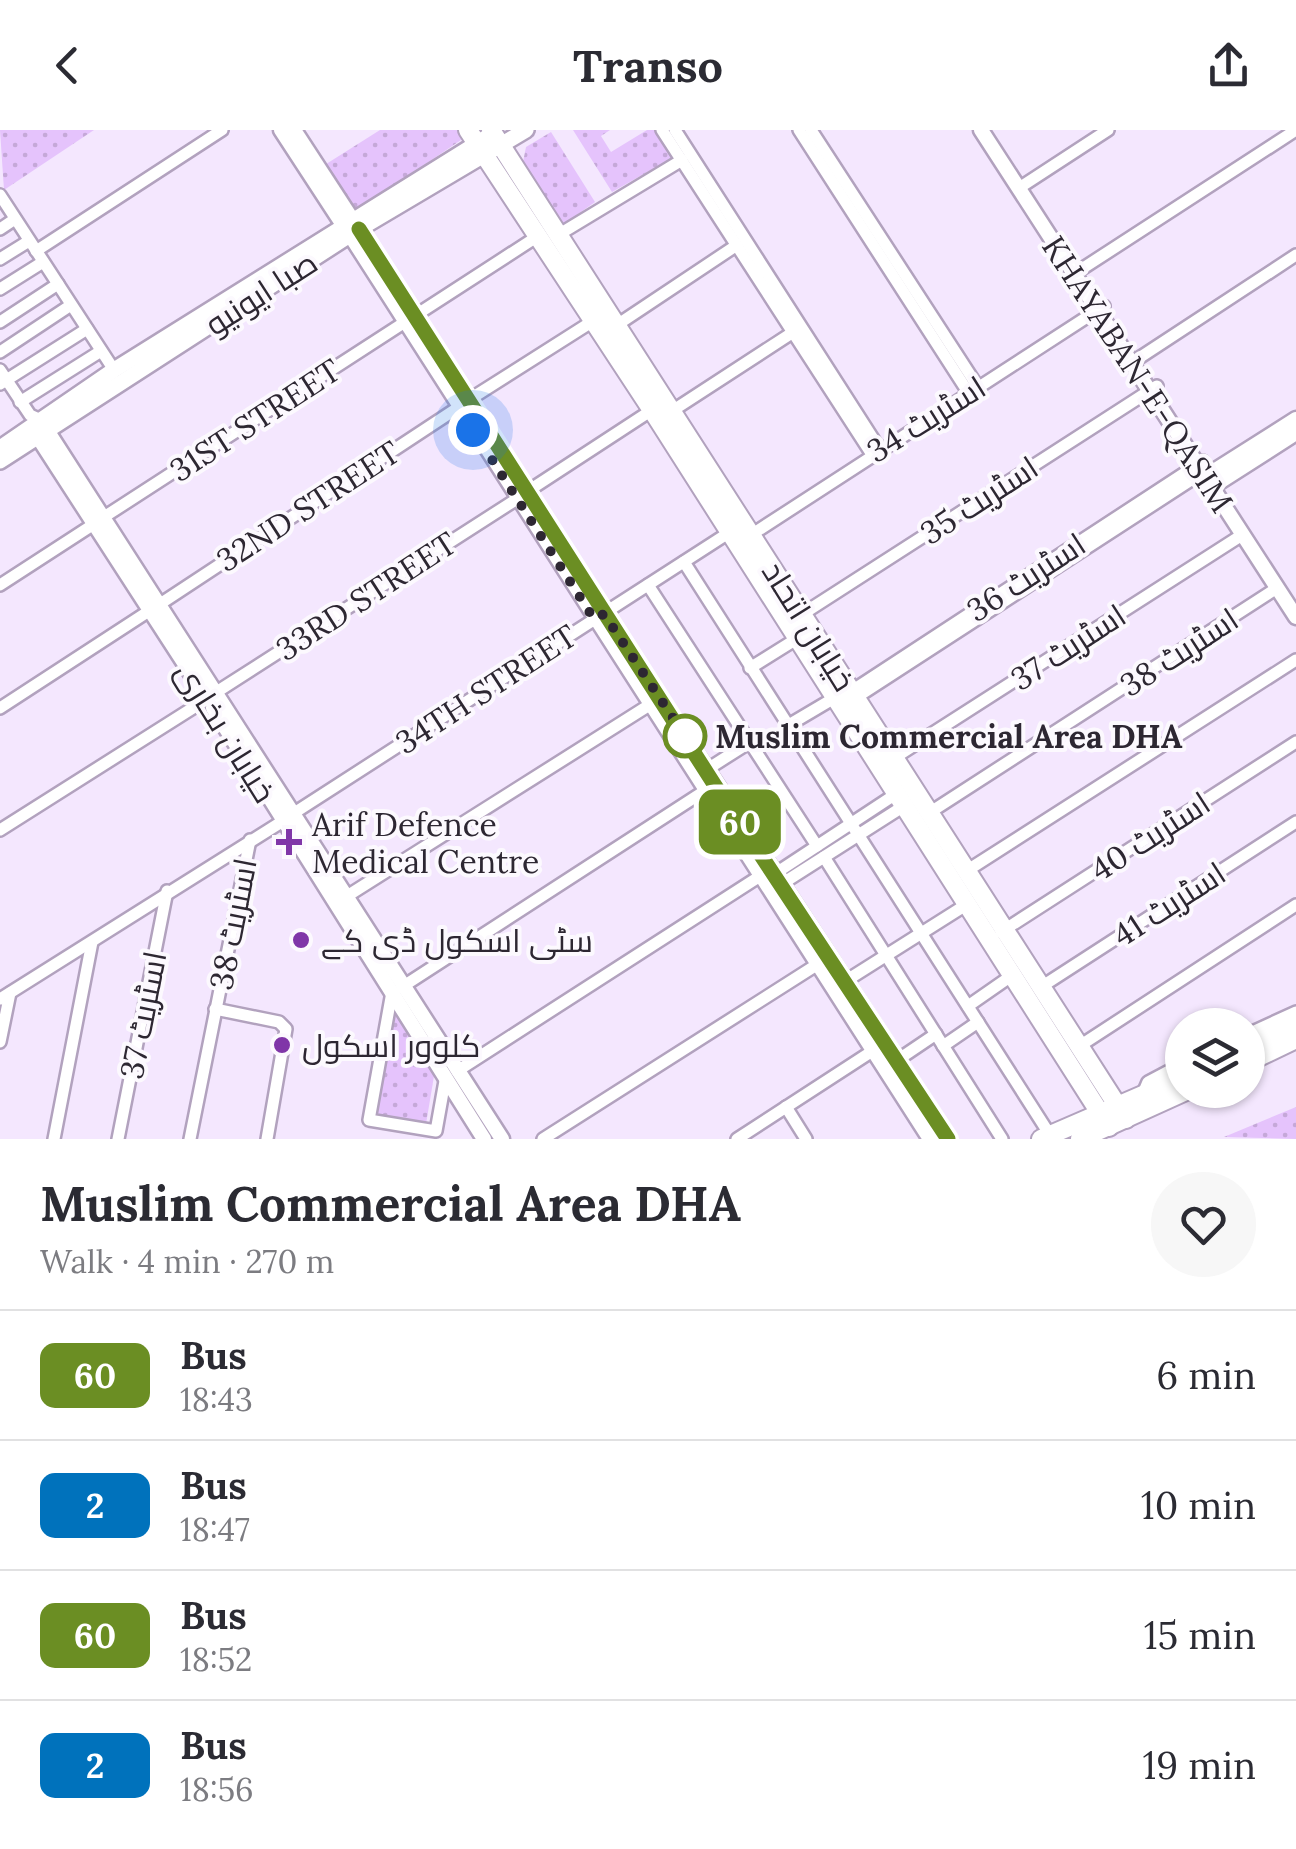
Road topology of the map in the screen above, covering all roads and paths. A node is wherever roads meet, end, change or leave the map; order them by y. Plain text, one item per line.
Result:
1 (222, 130) edge
2 (281, 130) edge
3 (294, 130) edge
4 (526, 130) edge
5 (662, 130) edge
6 (676, 130) edge
7 (799, 130) edge
8 (812, 130) edge
9 (982, 130) edge
10 (991, 130) edge
11 (1108, 130) edge
12 (1296, 130) edge
13 (496, 135) edge
14 (476, 143) edge
15 (682, 160) junction
16 (1022, 186) junction
17 (0, 196) edge
18 (16, 219) junction
19 (351, 227) junction
20 (0, 229) edge
21 (558, 235) junction
22 (538, 236) junction
23 (737, 245) junction
24 (36, 251) junction
25 (1296, 255) edge
26 (0, 259) edge
27 (1078, 273) junction
28 (58, 284) junction
29 (0, 289) edge
30 (774, 292) junction
31 (71, 305) junction
32 (1101, 308) junction
33 (409, 320) junction
34 (594, 321) junction
35 (0, 322) edge
36 (617, 325) junction
37 (87, 328) junction
38 (798, 329) junction
39 (101, 350) junction
40 (0, 352) edge
41 (1139, 358) junction
42 (114, 370) junction
43 (2, 378) edge
44 (1153, 388) junction
45 (973, 389) junction
46 (20, 402) junction
47 (463, 404) junction
48 (652, 410) junction
49 (672, 411) junction
50 (1296, 419) edge
51 (38, 426) junction
52 (1296, 433) edge
53 (0, 448) edge
54 (875, 451) junction
55 (0, 461) edge
56 (1206, 474) junction
57 (522, 495) junction
58 (99, 520) junction
59 (730, 532) junction
60 (751, 534) junction
61 (1242, 535) junction
62 (684, 562) junction
63 (0, 585) edge
64 (648, 585) junction
65 (1278, 588) junction
66 (1296, 602) edge
67 (153, 609) junction
68 (802, 615) junction
69 (599, 616) junction
70 (1296, 617) edge
71 (798, 638) junction
72 (1296, 660) edge
73 (750, 668) junction
74 (211, 696) junction
75 (847, 696) junction
76 (650, 704) junction
77 (0, 708) edge
78 (787, 726) junction
79 (678, 735) junction
80 (750, 742) junction
81 (1296, 742) edge
82 (894, 758) junction
83 (706, 770) junction
84 (706, 790) junction
85 (912, 798) junction
86 (287, 818) junction
87 (1296, 822) edge
88 (0, 830) edge
89 (852, 831) junction
90 (742, 836) junction
91 (250, 840) junction
92 (820, 851) junction
93 (311, 856) junction
94 (968, 870) junction
95 (771, 879) junction
96 (168, 891) junction
97 (344, 898) junction
98 (969, 903) junction
99 (1296, 905) edge
100 (920, 934) junction
101 (998, 934) junction
102 (807, 936) junction
103 (92, 942) junction
104 (887, 956) junction
105 (818, 964) junction
106 (1014, 974) junction
107 (844, 982) junction
108 (1041, 987) junction
109 (397, 990) junction
110 (5, 996) edge
111 (968, 1006) junction
112 (216, 1009) junction
113 (1296, 1012) edge
114 (978, 1022) junction
115 (1265, 1026) edge
116 (1296, 1026) edge
117 (1296, 1039) edge
118 (940, 1040) junction
119 (1265, 1040) edge
120 (0, 1042) edge
121 (1078, 1047) junction
122 (874, 1050) junction
123 (1265, 1054) edge
124 (896, 1062) junction
125 (1165, 1072) edge
126 (451, 1076) junction
127 (1165, 1086) edge
128 (1142, 1096) junction
129 (1165, 1098) edge
130 (786, 1107) junction
131 (1114, 1116) junction
132 (1046, 1137) edge
133 (54, 1139) edge
134 (118, 1139) edge
135 (190, 1139) edge
136 (268, 1139) edge
137 (484, 1139) edge
138 (502, 1139) edge
139 (543, 1139) edge
140 (737, 1139) edge
141 (806, 1139) edge
142 (930, 1139) edge
143 (948, 1139) edge
144 (1002, 1139) edge
145 (1080, 1139) edge

1 - 24 street
2 - 19 street
3 - 19 street
4 - 13 main road, صبا ایونیو
5 - 15 street
6 - 30 street
7 - 45 street
8 - 45 street
9 - 16 street, KHAYABAN-E-QASIM
10 - 16 street, KHAYABAN-E-QASIM
11 - 16 street
12 - 27 street
13 - 14 main road, صبا ایونیو
13 - 21 main road, خیابان اتحاد
14 - 19 main road, صبا ایونیو
14 - 22 main road
15 - 21 street
15 - 23 street
16 - 27 street, KHAYABAN-E-QASIM
17 - 18 street
18 - 20 street
18 - 24 street
19 - 33 street
19 - 42 main road, صبا ایونیو
19 - 51 main road, صبا ایونیو
21 - 36 main road, خیابان اتحاد
22 - 33 street, 31ST STREET
22 - 34 main road
23 - 30 street
23 - 36 street
24 - 26 street
24 - 28 street
24 - 29 street
25 - 41 street
27 - 32 street, KHAYABAN-E-QASIM
28 - 31 street
28 - 35 street
30 - 38 street
31 - 37 street
31 - 40 street
32 - 41 street, KHAYABAN-E-QASIM
32 - 44 street, KHAYABAN-E-QASIM
32 - 45 street, اسٹریٹ 34
33 - 47 street
33 - 58 street, 31ST STREET
34 - 47 street, 32ND STREET
34 - 48 main road
36 - 49 main road, خیابان اتحاد
37 - 39 street
37 - 43 street
38 - 49 street
38 - 54 street
39 - 42 street
39 - 46 street
41 - 44 street, KHAYABAN-E-QASIM
42 - 51 main road, صبا ایونیو
43 - 46 street
44 - 56 street, KHAYABAN-E-QASIM
44 - 68 street, اسٹریٹ 35
45 - 54 street, اسٹریٹ 34
46 - 51 street
47 - 57 street
47 - 67 street, 32ND STREET
48 - 57 street, 33RD STREET
48 - 59 main road
49 - 60 main road, خیابان اتحاد
50 - 56 street, اسٹریٹ 36
51 - 53 main road, صبا ایونیو
51 - 55 main road, صبا ایونیو
51 - 58 street, خیابان بخاری
52 - 56 street, اسٹریٹ 36
54 - 60 street, اسٹریٹ 34
56 - 61 street, KHAYABAN-E-QASIM
56 - 66 street, KHAYABAN-E-QASIM
56 - 75 street, اسٹریٹ 36
57 - 69 street
57 - 74 street, 33RD STREET
58 - 63 street, 31ST STREET
58 - 67 street, خیابان بخاری
59 - 62 street, 34TH STREET
59 - 71 main road
60 - 68 main road, خیابان اتحاد
61 - 65 street, KHAYABAN-E-QASIM
61 - 82 street, اسٹریٹ 37
62 - 64 street, 34TH STREET
62 - 73 street
64 - 69 street, 34TH STREET
64 - 80 street
65 - 70 street, KHAYABAN-E-QASIM
65 - 85 street, اسٹریٹ 38
67 - 74 street, خیابان بخاری
67 - 77 street, 32ND STREET
68 - 75 main road, خیابان اتحاد
69 - 76 street
69 - 79 street
69 - 86 street, 34TH STREET
71 - 73 street
71 - 75 main road
72 - 94 street
73 - 78 street
74 - 86 street, خیابان بخاری
74 - 88 street, 33RD STREET
75 - 78 street, اسٹریٹ 36
75 - 82 main road, خیابان اتحاد
75 - 85 main road
76 - 79 street
76 - 97 street
78 - 89 street
79 - 83 street
79 - 84 street
80 - 83 street
80 - 92 street
81 - 101 street, اسٹریٹ 40
82 - 85 main road, خیابان اتحاد
83 - 90 street
84 - 90 street
84 - 109 street
85 - 89 street
85 - 94 main road, خیابان اتحاد
85 - 98 main road, خیابان اتحاد
86 - 91 street, 34TH STREET
86 - 93 street, خیابان بخاری
87 - 108 street, اسٹریٹ 41
89 - 92 street
89 - 100 street
90 - 95 street
91 - 96 street, 34TH STREET
91 - 112 street, اسٹریٹ 38
92 - 95 street
92 - 104 street
93 - 97 street, خیابان بخاری
93 - 109 street, خیابان بخاری
94 - 101 main road, خیابان اتحاد
95 - 102 street
95 - 102 street
95 - 126 street
96 - 103 street, 34TH STREET
96 - 134 street, اسٹریٹ 37
97 - 109 street, خیابان بخاری
98 - 100 street
98 - 101 main road, خیابان اتحاد
99 - 121 street
100 - 104 street
100 - 111 street
101 - 106 main road, خیابان اتحاد
101 - 108 main road, خیابان اتحاد
102 - 105 street
102 - 107 street
103 - 110 street, 34TH STREET
103 - 133 street
104 - 107 street
104 - 118 street
105 - 122 street
105 - 139 street
106 - 111 street
106 - 131 main road, خیابان اتحاد
107 - 124 street
108 - 121 main road, خیابان اتحاد
109 - 126 street, خیابان بخاری
109 - 126 street
110 - 120 street
111 - 114 street
112 - 135 street, اسٹریٹ 38
112 - 136 street, اسٹریٹ 38
113 - 115 street
114 - 118 street
114 - 132 street
116 - 119 main road
117 - 123 main road
118 - 124 street
118 - 144 street
121 - 131 main road, خیابان اتحاد
122 - 130 street
122 - 142 street
124 - 143 street
125 - 128 street
126 - 137 street, خیابان بخاری
126 - 138 street, خیابان بخاری
127 - 128 main road
128 - 131 main road
129 - 131 main road
130 - 140 street
130 - 141 street
131 - 132 main road
131 - 145 main road

